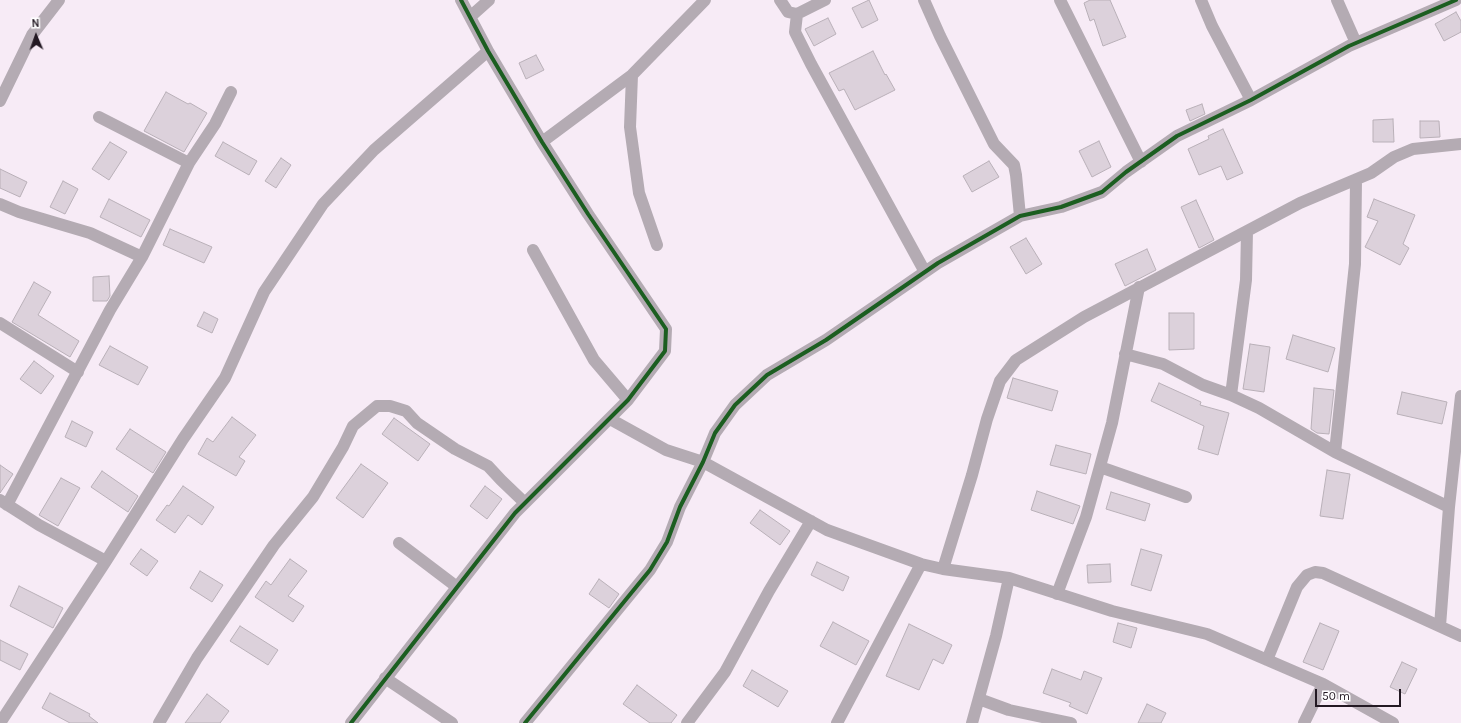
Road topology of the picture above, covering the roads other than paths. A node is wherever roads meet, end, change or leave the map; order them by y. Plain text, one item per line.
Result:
1 (58, 0) edge
2 (461, 0) edge
3 (489, 0) edge
4 (705, 0) edge
5 (780, 0) edge
6 (825, 0) edge
7 (924, 0) edge
8 (1060, 0) edge
9 (1201, 0) edge
10 (1337, 0) edge
11 (1456, 0) edge
12 (797, 14) junction
13 (470, 17) junction
14 (1356, 43) junction
15 (488, 51) junction
16 (632, 76) junction
17 (232, 92) dead end
18 (1250, 100) junction
19 (0, 101) edge
20 (99, 117) dead end
21 (542, 142) junction
22 (1461, 144) edge
23 (1141, 162) junction
24 (189, 163) junction
25 (1356, 180) junction
26 (0, 204) edge
27 (1020, 216) junction
28 (1247, 231) junction
29 (657, 245) dead end
30 (533, 250) dead end
31 (142, 257) junction
32 (925, 272) junction
33 (1138, 287) junction
34 (0, 323) edge
35 (1125, 354) junction
36 (78, 372) junction
37 (1231, 395) junction
38 (1461, 396) edge
39 (628, 400) junction
40 (610, 419) junction
41 (1335, 452) junction
42 (703, 462) junction
43 (1100, 466) junction
44 (1186, 497) dead end
45 (4, 502) edge
46 (525, 503) junction
47 (1449, 507) junction
48 (811, 521) junction
49 (398, 543) dead end
50 (106, 561) junction
51 (921, 564) junction
52 (943, 569) junction
53 (1009, 578) junction
54 (457, 586) junction
55 (1057, 594) junction
56 (1440, 626) junction
57 (1461, 636) edge
58 (1267, 660) junction
59 (385, 678) junction
60 (1323, 684) junction
61 (979, 699) junction
62 (0, 723) edge
63 (159, 723) edge
64 (351, 723) edge
65 (452, 723) edge
66 (525, 723) edge
67 (687, 723) edge
68 (836, 723) edge
69 (972, 723) edge
70 (1071, 723) edge
71 (1304, 723) edge
72 (1393, 723) edge

1 - 19 street
2 - 13 street
3 - 13 street
4 - 16 street
5 - 12 street
6 - 12 street
7 - 27 street
8 - 23 street
9 - 18 street
10 - 14 street
11 - 14 street
12 - 32 street
13 - 15 street
14 - 18 street
15 - 21 street
15 - 50 street
16 - 21 street
16 - 29 street
17 - 24 street
18 - 23 street
20 - 24 street
21 - 39 street
22 - 25 street
23 - 27 street
24 - 31 street
25 - 28 street
25 - 41 street
26 - 31 street
27 - 32 street
28 - 33 street
28 - 37 street
30 - 39 street
31 - 36 street
32 - 42 street
33 - 35 street
33 - 52 street
34 - 36 street
35 - 37 street
35 - 43 street
36 - 45 street
37 - 41 street
38 - 47 street
39 - 40 street
40 - 42 street
40 - 46 street
41 - 47 street
42 - 48 street
42 - 66 street
43 - 44 street
43 - 55 street
45 - 50 street
46 - 54 street
46 - 63 street
47 - 56 street
48 - 51 street
48 - 67 street
49 - 54 street
50 - 62 street
51 - 52 street
51 - 68 street
52 - 53 street
53 - 55 street
53 - 61 street
54 - 59 street
55 - 58 street
56 - 57 street
56 - 58 street
58 - 60 street
59 - 64 street
59 - 65 street
60 - 71 street
60 - 72 street
61 - 69 street
61 - 70 street

